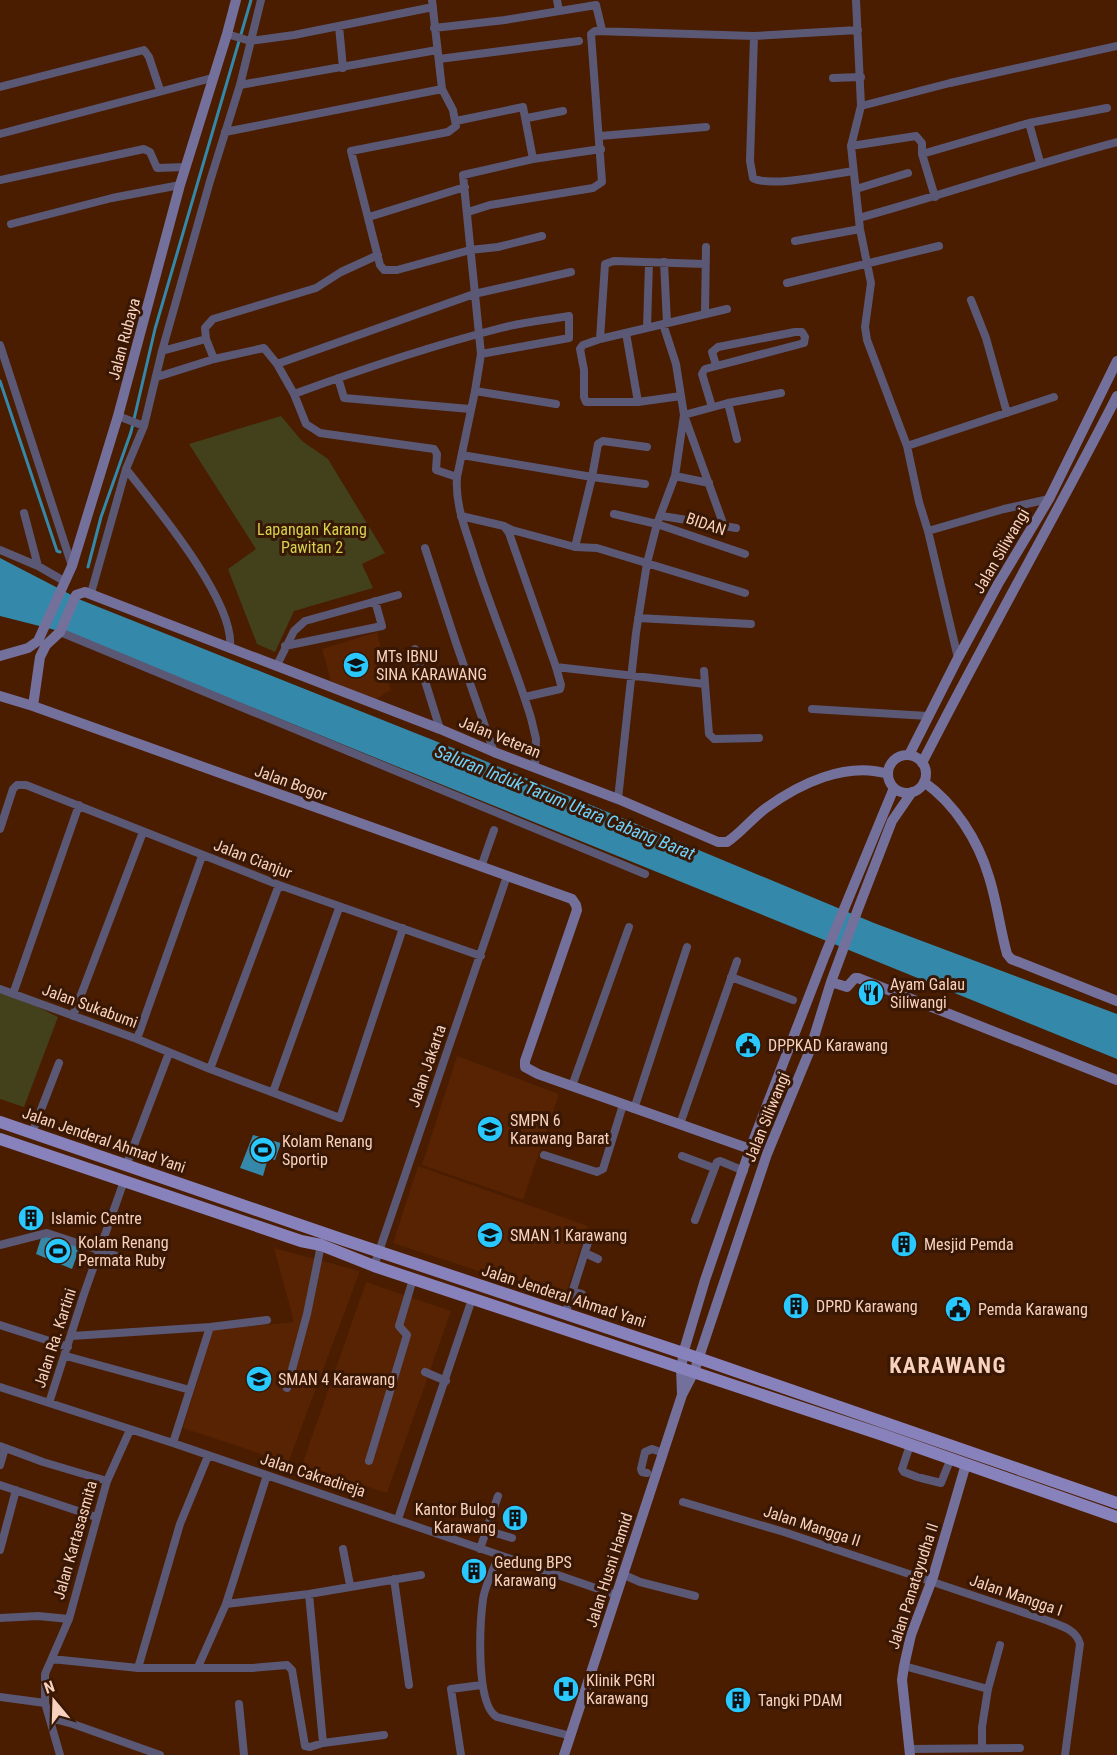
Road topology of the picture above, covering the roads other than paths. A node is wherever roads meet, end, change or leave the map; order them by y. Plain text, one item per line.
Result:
1 (236, 0) edge
2 (261, 0) edge
3 (557, 0) edge
4 (856, 0) edge
5 (596, 2) edge
6 (433, 3) edge
7 (559, 11) junction
8 (339, 26) junction
9 (434, 27) junction
10 (602, 30) junction
11 (858, 30) junction
12 (230, 35) junction
13 (754, 36) junction
14 (248, 40) junction
15 (579, 41) dead end
16 (1117, 46) edge
17 (438, 54) junction
18 (343, 68) junction
19 (861, 77) junction
20 (212, 78) junction
21 (833, 78) dead end
22 (240, 85) junction
23 (0, 87) edge
24 (442, 89) junction
25 (160, 90) junction
26 (861, 106) junction
27 (1107, 108) dead end
28 (563, 111) dead end
29 (527, 118) junction
30 (456, 121) junction
31 (1029, 123) junction
32 (706, 127) dead end
33 (225, 132) junction
34 (0, 134) edge
35 (600, 136) junction
36 (1117, 142) edge
37 (851, 146) junction
38 (601, 149) junction
39 (922, 154) junction
40 (533, 159) junction
41 (1040, 162) junction
42 (186, 167) junction
43 (853, 171) junction
44 (908, 173) dead end
45 (0, 180) edge
46 (180, 185) junction
47 (465, 187) junction
48 (856, 189) junction
49 (935, 196) junction
50 (468, 212) junction
51 (369, 217) junction
52 (859, 218) junction
53 (11, 224) dead end
54 (860, 229) junction
55 (542, 236) dead end
56 (795, 241) dead end
57 (939, 246) dead end
58 (706, 247) dead end
59 (470, 250) junction
60 (378, 255) junction
61 (664, 262) junction
62 (649, 263) junction
63 (705, 264) junction
64 (867, 264) junction
65 (571, 272) dead end
66 (787, 282) dead end
67 (474, 294) junction
68 (971, 300) dead end
69 (727, 309) dead end
70 (705, 313) junction
71 (665, 323) junction
72 (647, 328) junction
73 (626, 333) junction
74 (478, 334) junction
75 (207, 339) junction
76 (600, 339) junction
77 (0, 345) edge
78 (162, 351) junction
79 (481, 354) junction
80 (214, 359) junction
81 (1117, 361) edge
82 (277, 364) junction
83 (716, 365) junction
84 (157, 377) junction
85 (338, 378) junction
86 (475, 391) junction
87 (781, 393) dead end
88 (294, 394) junction
89 (681, 396) junction
90 (1117, 396) edge
91 (1054, 398) dead end
92 (638, 402) junction
93 (728, 403) junction
94 (556, 404) dead end
95 (712, 407) junction
96 (470, 409) junction
97 (1007, 412) junction
98 (684, 415) junction
99 (121, 418) junction
100 (142, 425) junction
101 (737, 439) dead end
102 (907, 446) junction
103 (646, 447) dead end
104 (462, 454) junction
105 (126, 468) junction
106 (675, 476) junction
107 (457, 477) junction
108 (592, 477) junction
109 (645, 483) dead end
110 (709, 483) junction
111 (1049, 499) junction
112 (24, 513) dead end
113 (614, 514) dead end
114 (461, 516) junction
115 (660, 520) junction
116 (504, 526) junction
117 (724, 526) junction
118 (736, 528) dead end
119 (928, 531) junction
120 (575, 547) junction
121 (425, 548) dead end
122 (0, 550) edge
123 (745, 554) dead end
124 (647, 563) junction
125 (72, 566) junction
126 (38, 567) junction
127 (62, 585) junction
128 (91, 593) junction
129 (745, 593) dead end
130 (398, 595) dead end
131 (375, 601) junction
132 (638, 618) junction
133 (751, 624) dead end
134 (60, 632) junction
135 (285, 646) junction
136 (230, 647) junction
137 (415, 649) dead end
138 (0, 656) edge
139 (958, 658) junction
140 (277, 665) junction
141 (556, 667) junction
142 (704, 671) dead end
143 (631, 675) junction
144 (705, 684) junction
145 (0, 696) edge
146 (525, 698) junction
147 (33, 706) junction
148 (812, 709) dead end
149 (928, 716) junction
150 (440, 729) junction
151 (759, 738) dead end
152 (494, 752) junction
153 (909, 755) junction
154 (922, 763) junction
155 (534, 767) junction
156 (888, 774) junction
157 (924, 782) junction
158 (894, 788) junction
159 (912, 792) junction
160 (618, 799) junction
161 (79, 805) junction
162 (0, 829) edge
163 (494, 830) dead end
164 (143, 832) junction
165 (202, 856) junction
166 (481, 867) junction
167 (645, 874) dead end
168 (507, 876) junction
169 (279, 885) junction
170 (339, 908) junction
171 (629, 927) dead end
172 (403, 928) junction
173 (687, 947) dead end
174 (481, 956) junction
175 (737, 961) dead end
176 (731, 977) junction
177 (831, 982) junction
178 (0, 989) edge
179 (13, 994) junction
180 (793, 1000) dead end
181 (1117, 1001) edge
182 (73, 1016) junction
183 (137, 1039) junction
184 (791, 1043) junction
185 (810, 1050) junction
186 (169, 1053) junction
187 (59, 1063) dead end
188 (210, 1069) junction
189 (1117, 1080) edge
190 (572, 1086) junction
191 (273, 1092) junction
192 (623, 1105) junction
193 (634, 1109) junction
194 (0, 1122) edge
195 (680, 1125) junction
196 (32, 1133) junction
197 (0, 1139) edge
198 (750, 1149) junction
199 (544, 1155) dead end
200 (682, 1156) dead end
201 (126, 1166) junction
202 (714, 1168) junction
203 (744, 1171) junction
204 (124, 1181) junction
205 (695, 1220) dead end
206 (599, 1236) dead end
207 (0, 1245) edge
208 (321, 1245) junction
209 (717, 1247) junction
210 (100, 1251) junction
211 (734, 1251) junction
212 (378, 1252) junction
213 (585, 1253) junction
214 (598, 1259) dead end
215 (141, 1264) dead end
216 (374, 1266) junction
217 (414, 1279) junction
218 (472, 1299) junction
219 (565, 1315) junction
220 (267, 1320) dead end
221 (0, 1325) edge
222 (210, 1326) junction
223 (72, 1336) junction
224 (68, 1347) junction
225 (683, 1354) junction
226 (66, 1356) junction
227 (699, 1358) junction
228 (681, 1368) junction
229 (424, 1372) dead end
230 (694, 1372) junction
231 (446, 1381) junction
232 (0, 1387) edge
233 (287, 1388) dead end
234 (190, 1390) junction
235 (682, 1395) junction
236 (50, 1403) junction
237 (884, 1429) junction
238 (130, 1430) junction
239 (173, 1443) junction
240 (910, 1445) junction
241 (3, 1447) edge
242 (943, 1452) junction
243 (663, 1453) junction
244 (208, 1456) junction
245 (369, 1461) dead end
246 (966, 1464) junction
247 (0, 1465) edge
248 (647, 1473) dead end
249 (267, 1475) junction
250 (107, 1481) junction
251 (0, 1485) edge
252 (16, 1490) junction
253 (498, 1496) dead end
254 (683, 1502) dead end
255 (1117, 1503) edge
256 (96, 1517) junction
257 (1117, 1517) edge
258 (398, 1519) junction
259 (486, 1530) junction
260 (512, 1538) dead end
261 (343, 1549) dead end
262 (480, 1549) junction
263 (0, 1550) edge
264 (499, 1555) junction
265 (622, 1574) junction
266 (421, 1575) dead end
267 (394, 1579) junction
268 (931, 1581) junction
269 (350, 1585) junction
270 (309, 1593) junction
271 (616, 1595) junction
272 (695, 1596) dead end
273 (226, 1604) junction
274 (0, 1618) edge
275 (69, 1619) junction
276 (1000, 1645) dead end
277 (52, 1659) junction
278 (904, 1666) junction
279 (198, 1667) junction
280 (138, 1668) junction
281 (409, 1684) dead end
282 (481, 1685) junction
283 (988, 1689) junction
284 (0, 1697) edge
285 (45, 1703) junction
286 (239, 1704) dead end
287 (50, 1718) junction
288 (384, 1735) dead end
289 (571, 1736) junction
290 (323, 1743) junction
291 (1020, 1748) dead end
292 (982, 1749) junction
293 (910, 1752) edge
294 (60, 1755) edge
295 (160, 1755) edge
296 (244, 1755) edge
297 (461, 1755) edge
298 (564, 1755) edge
299 (1065, 1755) edge

1 - 12 street, Jalan Rubaya
2 - 14 street
3 - 7 street
4 - 11 street
5 - 7 street
5 - 10 street
6 - 8 street
6 - 9 street
7 - 9 street
8 - 14 street
8 - 18 street
9 - 17 street
10 - 13 street
10 - 35 street
11 - 13 street
11 - 19 street
12 - 14 street
12 - 20 street, Jalan Rubaya
13 - 43 street
14 - 22 street
15 - 17 street
16 - 26 street
17 - 18 street
17 - 24 street
18 - 22 street
19 - 21 street
19 - 26 street
20 - 25 street
20 - 42 street, Jalan Rubaya
22 - 33 street
23 - 25 street
24 - 30 street
24 - 33 street
25 - 34 street
26 - 37 street
27 - 31 street
28 - 29 street
29 - 30 street
29 - 40 street
30 - 51 street
31 - 39 street
31 - 41 street
32 - 35 street
33 - 78 street
35 - 38 street
36 - 41 street
37 - 39 street
37 - 43 street
38 - 40 street
38 - 50 street
39 - 49 street
40 - 47 street
41 - 49 street
42 - 45 street
42 - 46 street, Jalan Rubaya
43 - 48 street
44 - 48 street
46 - 53 street
46 - 99 street, Jalan Rubaya
47 - 50 street
47 - 51 street
48 - 52 street
49 - 52 street
50 - 59 street
51 - 60 street
52 - 54 street
54 - 56 street
54 - 64 street
55 - 59 street
57 - 64 street
58 - 63 street
59 - 60 street
59 - 67 street
60 - 75 street
61 - 62 street
61 - 63 street
61 - 71 street
62 - 72 street
62 - 76 street
63 - 70 street
64 - 66 street
64 - 102 street
65 - 67 street
67 - 74 street
67 - 82 street
68 - 97 street
69 - 70 street
70 - 71 street
71 - 72 street
71 - 89 street
72 - 73 street
73 - 76 street
73 - 92 street
74 - 79 street
74 - 79 street
74 - 85 street
75 - 78 street
75 - 80 street
76 - 92 street
77 - 125 street
78 - 84 street
79 - 86 street
80 - 82 street
80 - 84 street
81 - 111 street, Jalan Siliwangi
82 - 88 street
83 - 83 street
83 - 95 street
84 - 100 street
85 - 88 street
85 - 96 street
86 - 94 street
86 - 96 street
87 - 93 street
88 - 107 street
89 - 92 street
89 - 98 street
90 - 154 street, Jalan Siliwangi
91 - 97 street
93 - 95 street
93 - 101 street
95 - 98 street
96 - 104 street
97 - 102 street
98 - 106 street
98 - 110 street
99 - 100 street
99 - 125 street, Jalan Rubaya
100 - 105 street
102 - 119 street
103 - 108 street
104 - 107 street
104 - 108 street
105 - 128 street
105 - 136 street
106 - 110 street
106 - 115 street
107 - 114 street
108 - 109 street
108 - 120 street
110 - 117 street
111 - 119 street
111 - 139 street, Jalan Siliwangi
112 - 126 street
113 - 115 street
114 - 116 street
114 - 146 street
115 - 117 street
115 - 123 street, BIDAN
115 - 124 street
116 - 120 street
116 - 141 street
117 - 118 street
119 - 139 street
120 - 124 street
121 - 152 street
122 - 126 street
124 - 129 street
124 - 132 street
125 - 127 street, Jalan Rubaya
126 - 127 street
127 - 138 street, Jalan Rubaya
128 - 134 street
128 - 136 street, Jalan Veteran
130 - 131 street
131 - 135 street
131 - 135 street
132 - 133 street
132 - 143 street
134 - 147 street
134 - 167 street
135 - 140 street
136 - 140 street, Jalan Veteran
137 - 150 street
139 - 149 street, Jalan Siliwangi
140 - 150 street, Jalan Veteran
141 - 143 street
141 - 146 street
142 - 144 street
143 - 144 street
143 - 160 street
144 - 151 street
145 - 147 street, Jalan Bogor
146 - 155 street
147 - 166 street, Jalan Bogor
148 - 149 street
149 - 153 street, Jalan Siliwangi
150 - 152 street, Jalan Veteran
152 - 155 street, Jalan Veteran
153 - 154 street
153 - 156 street
154 - 157 street
155 - 160 street, Jalan Veteran
156 - 158 street
156 - 160 street, Jalan Veteran
157 - 159 street
157 - 181 street
158 - 159 street
158 - 184 street, Jalan Siliwangi
159 - 177 street, Jalan Siliwangi
161 - 162 street, Jalan Cianjur
161 - 164 street, Jalan Cianjur
161 - 179 street
163 - 166 street
164 - 165 street, Jalan Cianjur
164 - 182 street
165 - 169 street, Jalan Cianjur
165 - 183 street
166 - 168 street, Jalan Bogor
168 - 174 street, Jalan Jakarta
168 - 190 street, Jalan Bogor
169 - 170 street, Jalan Cianjur
169 - 188 street
170 - 172 street, Jalan Cianjur
170 - 191 street
171 - 190 street
172 - 174 street, Jalan Cianjur
172 - 191 street, Jalan Sukabumi
173 - 193 street
174 - 212 street, Jalan Jakarta
175 - 176 street
176 - 180 street
176 - 195 street
177 - 185 street, Jalan Siliwangi
177 - 189 street
178 - 179 street, Jalan Sukabumi
179 - 182 street, Jalan Sukabumi
182 - 183 street, Jalan Sukabumi
183 - 186 street, Jalan Sukabumi
184 - 185 street
184 - 198 street, Jalan Siliwangi
185 - 211 street, Jalan Siliwangi
186 - 188 street, Jalan Sukabumi
186 - 201 street
187 - 196 street
188 - 191 street, Jalan Sukabumi
190 - 192 street
192 - 193 street
192 - 199 street
193 - 195 street
194 - 196 main road, Jalan Jenderal Ahmad Yani
195 - 198 street
196 - 201 main road, Jalan Jenderal Ahmad Yani
197 - 204 main road, Jalan Jenderal Ahmad Yani
198 - 203 street, Jalan Siliwangi
200 - 202 street
201 - 212 main road, Jalan Jenderal Ahmad Yani
202 - 203 street
202 - 205 street
203 - 209 street, Jalan Siliwangi
204 - 208 main road, Jalan Jenderal Ahmad Yani
204 - 210 street, Jalan Ra. Kartini
206 - 213 street
207 - 210 street
208 - 216 main road, Jalan Jenderal Ahmad Yani
208 - 233 street
209 - 211 street
209 - 225 street, Jalan Siliwangi
210 - 215 street
210 - 223 street, Jalan Ra. Kartini
211 - 227 street, Jalan Siliwangi
212 - 216 street, Jalan Jakarta
212 - 219 main road, Jalan Jenderal Ahmad Yani
213 - 214 street
213 - 219 street
216 - 217 main road, Jalan Jenderal Ahmad Yani
217 - 218 main road, Jalan Jenderal Ahmad Yani
217 - 245 street
218 - 228 main road, Jalan Jenderal Ahmad Yani
218 - 231 street
219 - 225 main road, Jalan Jenderal Ahmad Yani
220 - 222 street
221 - 224 street
222 - 223 street
222 - 234 street
223 - 224 street, Jalan Ra. Kartini
224 - 226 street, Jalan Ra. Kartini
225 - 227 main road, Jalan Jenderal Ahmad Yani
225 - 228 street, Jalan Siliwangi
226 - 234 street
226 - 236 street, Jalan Ra. Kartini
227 - 230 street, Jalan Siliwangi
227 - 237 main road, Jalan Jenderal Ahmad Yani
228 - 230 main road, Jalan Jenderal Ahmad Yani
228 - 235 street, Jalan Husni Hamid
229 - 231 street
230 - 235 street, Jalan Husni Hamid
230 - 237 main road, Jalan Jenderal Ahmad Yani
231 - 258 street
232 - 236 street, Jalan Cakradireja
234 - 239 street
235 - 243 street, Jalan Husni Hamid
236 - 238 street, Jalan Cakradireja
237 - 240 main road, Jalan Jenderal Ahmad Yani
237 - 242 main road, Jalan Jenderal Ahmad Yani
238 - 239 street, Jalan Cakradireja
238 - 250 street, Jalan Kartasasmita
239 - 244 street, Jalan Cakradireja
240 - 242 main road, Jalan Jenderal Ahmad Yani
240 - 242 street
241 - 247 street
241 - 250 street
242 - 246 main road, Jalan Jenderal Ahmad Yani
242 - 255 main road, Jalan Jenderal Ahmad Yani
243 - 248 street
243 - 265 street, Jalan Husni Hamid
244 - 249 street, Jalan Cakradireja
244 - 280 street
246 - 257 main road, Jalan Jenderal Ahmad Yani
246 - 268 street, Jalan Panatayudha II
249 - 258 street, Jalan Cakradireja
249 - 273 street
250 - 256 street, Jalan Kartasasmita
251 - 252 street
252 - 256 street
252 - 263 street
253 - 259 street
254 - 268 street, Jalan Mangga II
256 - 275 street, Jalan Kartasasmita
258 - 262 street, Jalan Cakradireja
259 - 260 street
259 - 262 street
261 - 269 street
262 - 264 street, Jalan Cakradireja
264 - 271 street, Jalan Cakradireja
264 - 282 street
265 - 271 street, Jalan Husni Hamid
265 - 272 street
266 - 267 street
267 - 269 street
267 - 281 street
268 - 278 street, Jalan Panatayudha II
268 - 299 street, Jalan Mangga I
269 - 270 street
270 - 273 street
270 - 290 street
271 - 289 street, Jalan Husni Hamid
273 - 279 street
274 - 275 street
275 - 277 street, Jalan Kartasasmita
276 - 283 street
277 - 280 street
277 - 285 street, Jalan Kartasasmita
278 - 283 street
278 - 293 street, Jalan Panatayudha II
279 - 280 street
279 - 290 street
282 - 289 street
282 - 297 street
283 - 292 street
284 - 285 street
285 - 287 street, Jalan Kartasasmita
286 - 296 street
287 - 294 street, Jalan Kartasasmita
287 - 295 street
288 - 290 street
289 - 298 street, Jalan Husni Hamid
291 - 292 street
292 - 293 street

